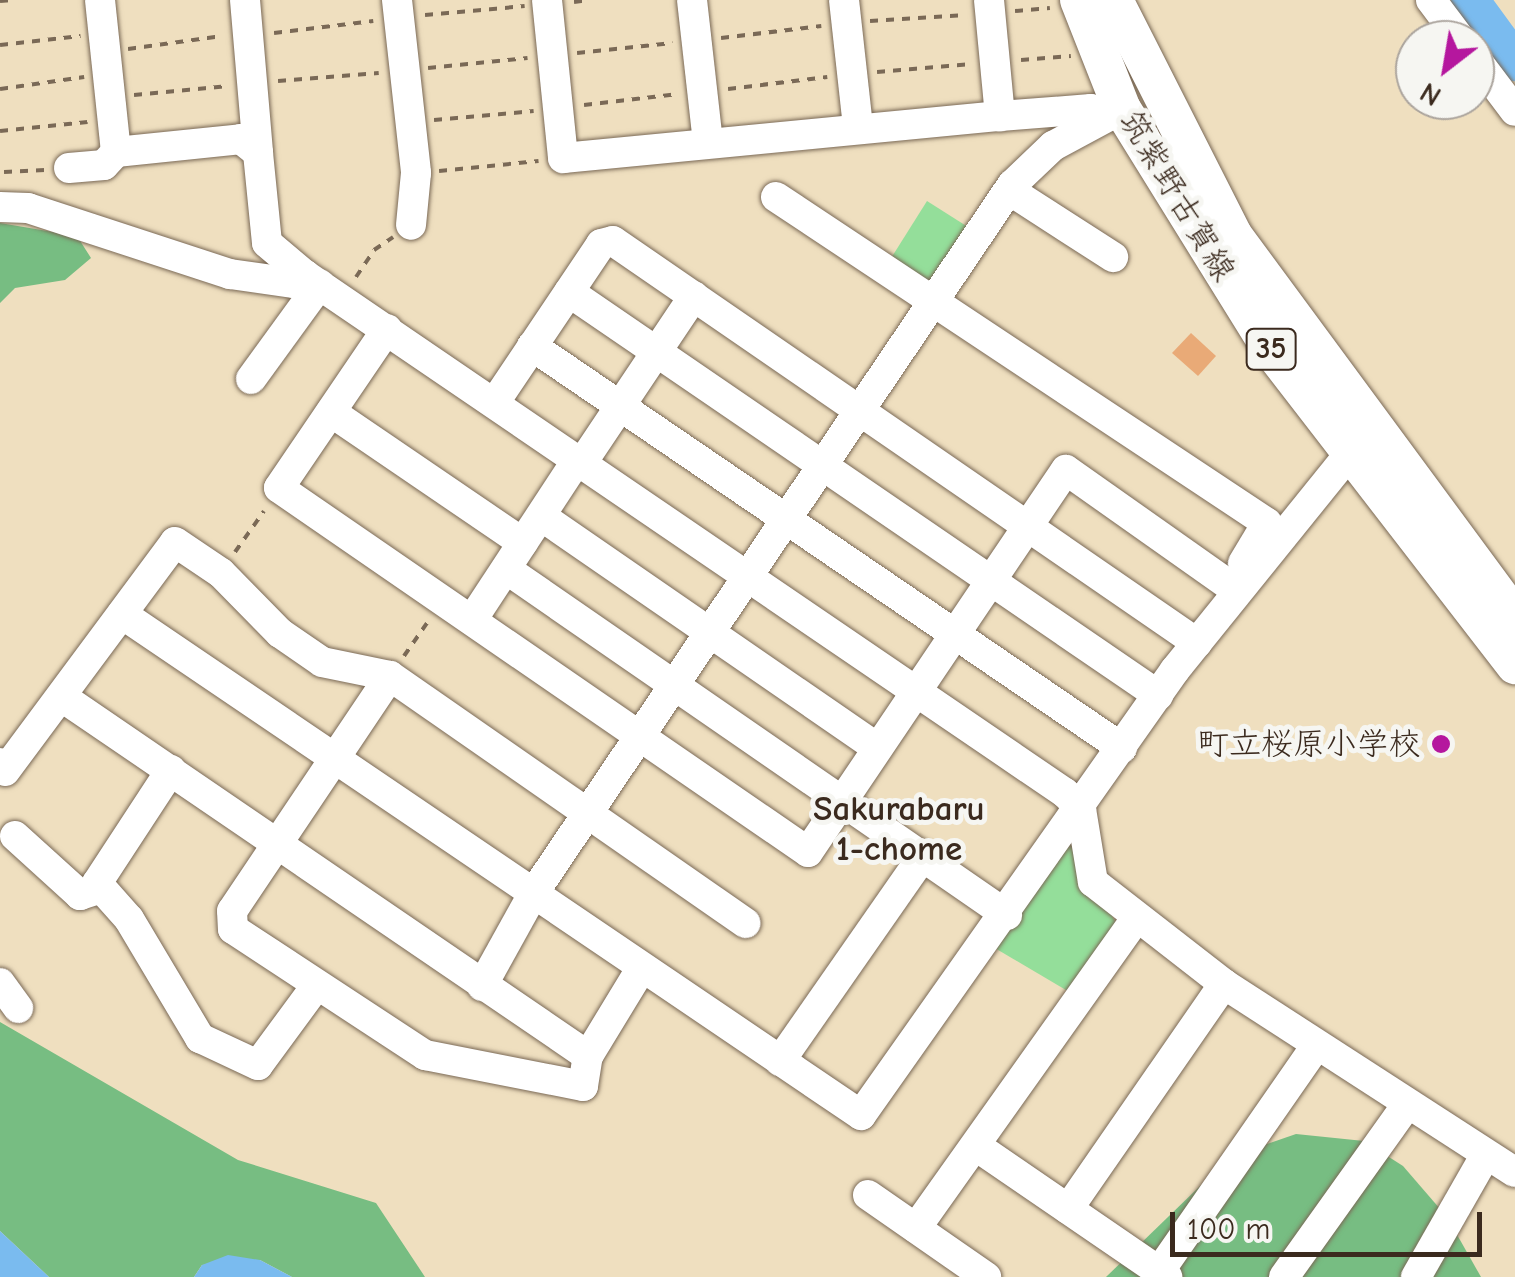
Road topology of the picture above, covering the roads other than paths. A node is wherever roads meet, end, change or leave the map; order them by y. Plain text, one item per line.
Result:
1 (100, 0) edge
2 (245, 0) edge
3 (692, 0) edge
4 (844, 0) edge
5 (1114, 0) edge
6 (547, 2) edge
7 (1070, 4) edge
8 (990, 6) edge
9 (393, 13) edge
10 (1495, 84) edge
11 (1515, 111) edge
12 (1116, 112) junction
13 (1000, 116) junction
14 (858, 127) junction
15 (708, 143) junction
16 (116, 152) junction
17 (258, 153) junction
18 (69, 168) road end
19 (1008, 190) junction
20 (776, 197) dead end
21 (0, 206) edge
22 (412, 225) road end
23 (1114, 257) dead end
24 (322, 286) junction
25 (568, 292) junction
26 (694, 296) junction
27 (935, 304) junction
28 (387, 329) junction
29 (532, 346) junction
30 (657, 353) junction
31 (251, 379) dead end
32 (495, 402) junction
33 (621, 406) junction
34 (865, 410) junction
35 (331, 412) junction
36 (1352, 450) junction
37 (580, 461) junction
38 (826, 468) junction
39 (541, 516) junction
40 (790, 520) junction
41 (1028, 524) junction
42 (515, 556) junction
43 (752, 576) junction
44 (990, 580) junction
45 (1226, 583) junction
46 (122, 614) junction
47 (1515, 618) edge
48 (472, 620) junction
49 (1206, 632) junction
50 (712, 634) junction
51 (954, 634) junction
52 (1515, 665) edge
53 (390, 676) junction
54 (678, 686) junction
55 (916, 690) junction
56 (1158, 695) junction
57 (62, 697) junction
58 (642, 739) junction
59 (877, 748) junction
60 (1122, 748) junction
61 (333, 760) junction
62 (171, 770) junction
63 (2, 771) edge
64 (842, 800) junction
65 (1081, 809) junction
66 (588, 815) junction
67 (14, 836) dead end
68 (278, 840) junction
69 (923, 856) junction
70 (102, 888) junction
71 (532, 894) junction
72 (1007, 915) junction
73 (1136, 919) junction
74 (746, 923) dead end
75 (641, 969) junction
76 (0, 984) edge
77 (1224, 984) junction
78 (316, 986) junction
79 (482, 986) junction
80 (18, 1008) dead end
81 (1316, 1046) junction
82 (588, 1056) junction
83 (780, 1062) junction
84 (1406, 1106) junction
85 (976, 1146) junction
86 (1485, 1156) junction
87 (1515, 1172) edge
88 (868, 1194) dead end
89 (1068, 1209) junction
90 (916, 1228) junction
91 (1163, 1274) edge
92 (986, 1277) edge
93 (1284, 1277) edge
94 (1416, 1277) edge

1 - 16 street
2 - 17 street
3 - 15 street
4 - 14 street
5 - 47 main road, 筑紫野古賀線 / 35
6 - 15 street
7 - 12 main road, 筑紫野古賀線 / 35
8 - 13 street
9 - 22 street
10 - 11 street
12 - 13 street
12 - 19 street
12 - 36 main road, 筑紫野古賀線 / 35
13 - 14 street
14 - 15 street
16 - 17 street
16 - 18 street
17 - 24 street
19 - 23 street
19 - 27 street
20 - 27 street
21 - 24 street
24 - 28 street
24 - 31 street
25 - 26 street
25 - 29 street
25 - 30 street
26 - 30 street
26 - 34 street
27 - 34 street
27 - 45 street
28 - 32 street
28 - 35 street
29 - 32 street
29 - 33 street
30 - 33 street
30 - 38 street
32 - 37 street
33 - 37 street
33 - 40 street
34 - 38 street
34 - 41 street
35 - 42 street
35 - 48 street
36 - 49 street
36 - 52 main road, 筑紫野古賀線 / 35
37 - 39 street
37 - 43 street
38 - 40 street
38 - 44 street
39 - 42 street
39 - 50 street
40 - 43 street
40 - 51 street
41 - 44 street
41 - 45 street
41 - 49 street
42 - 48 street
42 - 54 street
43 - 50 street
43 - 55 street
44 - 51 street
44 - 56 street
45 - 49 street
46 - 53 street
46 - 57 street
46 - 61 street
48 - 58 street
49 - 56 street
50 - 54 street
50 - 59 street
51 - 55 street
51 - 60 street
53 - 61 street
53 - 66 street
54 - 58 street
54 - 64 street
55 - 59 street
55 - 65 street
56 - 60 street
57 - 62 street
57 - 63 street
58 - 64 street
58 - 66 street
59 - 64 street
60 - 65 street
61 - 68 street
61 - 71 street
62 - 68 street
62 - 70 street
64 - 69 street
65 - 72 street
65 - 73 street
66 - 71 street
66 - 74 street
67 - 70 street
68 - 78 street
68 - 79 street
69 - 72 street
69 - 83 street
70 - 78 street
71 - 75 street
71 - 79 street
72 - 83 street
73 - 77 street
73 - 85 street
75 - 82 street
75 - 83 street
76 - 80 street
77 - 81 street
77 - 89 street
78 - 82 street
79 - 82 street
81 - 84 street
81 - 91 street
84 - 86 street
84 - 93 street
85 - 89 street
85 - 90 street
86 - 87 street
86 - 94 street
88 - 90 street
89 - 91 street
90 - 92 street

